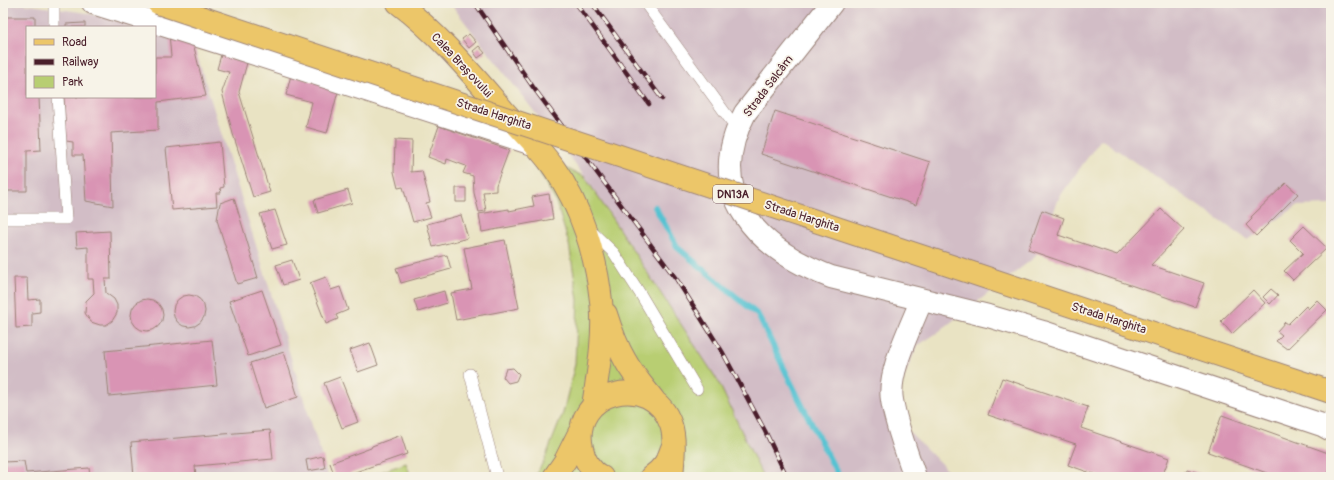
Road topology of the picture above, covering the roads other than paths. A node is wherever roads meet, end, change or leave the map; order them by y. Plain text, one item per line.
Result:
1 (54, 3) edge
2 (94, 3) edge
3 (158, 3) edge
4 (398, 3) edge
5 (645, 3) edge
6 (832, 3) edge
7 (54, 26) edge
8 (58, 98) edge
9 (737, 129) junction
10 (536, 145) junction
11 (3, 219) edge
12 (582, 222) junction
13 (922, 301) junction
14 (601, 302) junction
15 (470, 374) dead end
16 (697, 389) dead end
17 (1331, 392) edge
18 (655, 401) junction
19 (592, 406) junction
20 (581, 428) junction
21 (1331, 430) edge
22 (673, 443) junction
23 (497, 477) edge
24 (554, 477) edge
25 (602, 477) edge
26 (651, 477) edge
27 (672, 477) edge
28 (915, 477) edge

1 - 7 lane
2 - 10 street
3 - 17 main road, Strada Harghita / DN13A, bridge
4 - 10 main road, Calea Brașovului
5 - 9 lane
6 - 9 street, Strada Salcâm
8 - 11 lane
9 - 13 street, Strada Salcâm
10 - 12 main road, Calea Brașovului
12 - 14 main road, Calea Brașovului
12 - 16 lane
13 - 21 street
13 - 28 street
14 - 18 main road, Calea Brașovului
14 - 19 main road, Calea Brașovului
15 - 23 lane
18 - 19 main road
18 - 22 main road, Calea Brașovului
19 - 20 main road
20 - 24 main road
20 - 25 main road
22 - 26 main road
22 - 27 main road, Calea Brașovului

